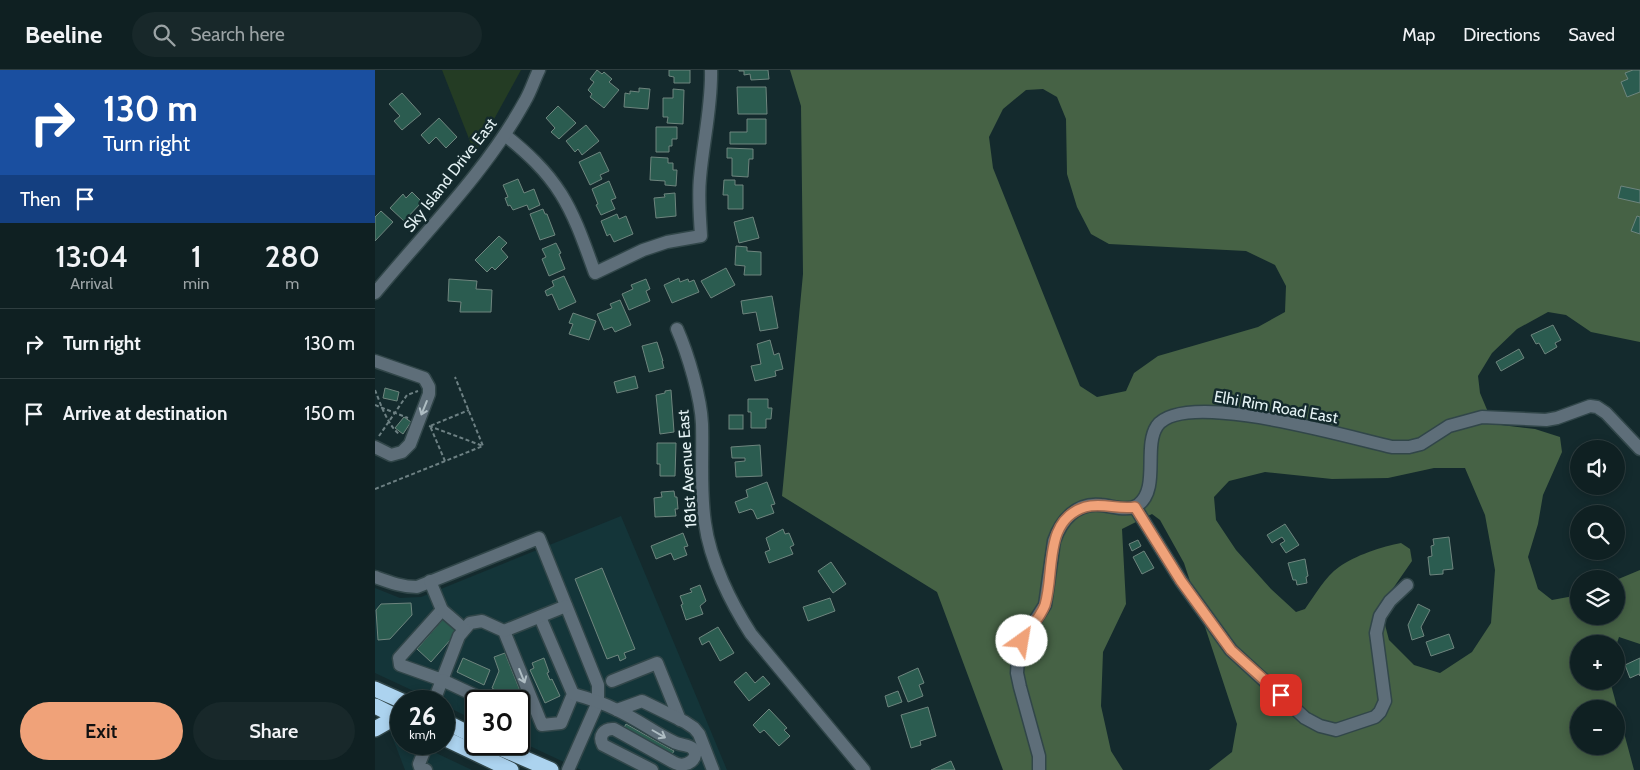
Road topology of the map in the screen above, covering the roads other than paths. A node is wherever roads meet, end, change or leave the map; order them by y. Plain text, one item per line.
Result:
1 (539, 70) edge
2 (711, 70) edge
3 (505, 135) junction
4 (375, 293) edge
5 (677, 329) dead end
6 (375, 361) edge
7 (375, 447) edge
8 (1640, 449) edge
9 (1135, 507) junction
10 (375, 577) edge
11 (430, 581) junction
12 (1407, 585) dead end
13 (566, 606) junction
14 (442, 610) junction
15 (540, 616) junction
16 (464, 629) junction
17 (504, 631) junction
18 (442, 680) junction
19 (612, 681) dead end
20 (375, 689) edge
21 (438, 690) edge
22 (465, 691) edge
23 (573, 694) junction
24 (390, 696) edge
25 (598, 702) junction
26 (375, 706) edge
27 (617, 710) junction
28 (390, 714) edge
29 (680, 720) junction
30 (390, 721) edge
31 (375, 730) edge
32 (455, 744) edge
33 (423, 755) edge
34 (516, 755) edge
35 (683, 769) edge
36 (426, 770) edge
37 (508, 770) edge
38 (551, 770) edge
39 (569, 770) edge
40 (652, 770) edge
41 (713, 770) edge
42 (864, 770) edge
43 (1039, 770) edge

1 - 3 street, Sky Island Drive East
2 - 3 street
3 - 4 street, Sky Island Drive East
5 - 42 street, 181st Avenue East
6 -> 7 street
8 - 9 street, Elhi Rim Road East
9 - 12 street
9 - 43 street
10 - 11 street
11 - 13 street
11 - 14 street
13 - 15 street
13 - 25 street
14 - 16 street
14 - 18 street
15 - 17 street
15 - 23 street
16 - 17 street
16 - 18 street
17 -> 23 street
18 - 21 street
18 - 22 street
19 - 29 street
20 - 24 highway
23 - 25 street
25 - 27 street
25 - 39 street
26 - 28 highway
27 - 29 street
27 -> 35 street
29 - 41 street
30 - 31 highway
32 - 37 highway
33 - 36 street
34 - 38 highway
35 - 40 street

